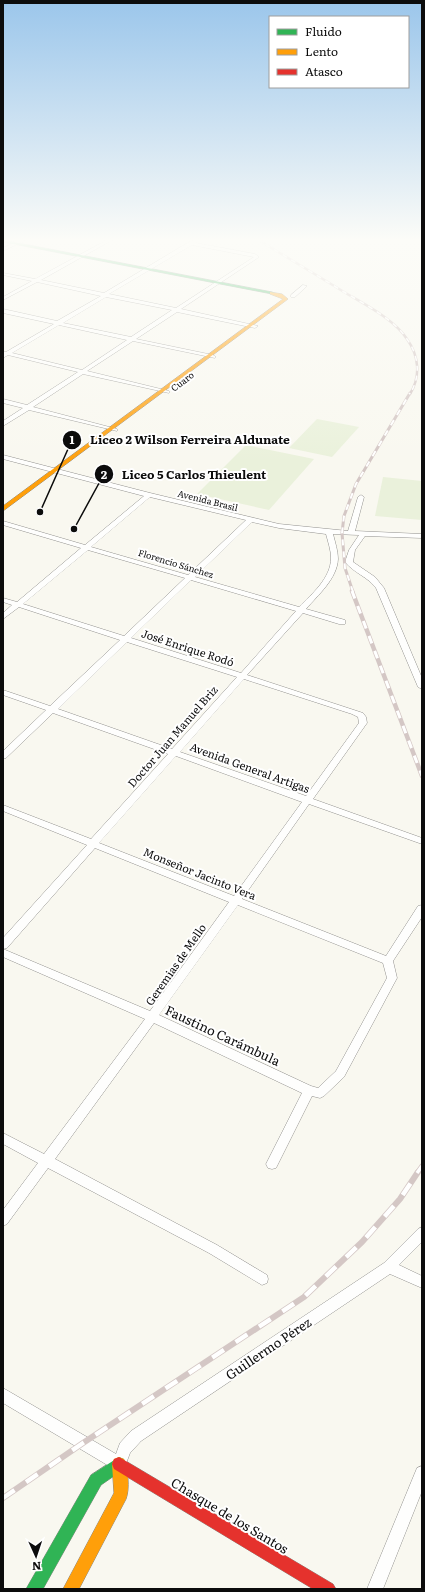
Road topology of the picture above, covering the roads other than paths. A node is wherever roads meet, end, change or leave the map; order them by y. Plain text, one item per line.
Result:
1 (14, 313) edge
2 (74, 313) edge
3 (171, 313) edge
4 (192, 313) edge
5 (269, 313) edge
6 (58, 323) junction
7 (253, 326) junction
8 (131, 339) junction
9 (4, 354) edge
10 (211, 357) junction
11 (82, 372) junction
12 (165, 391) junction
13 (3, 401) edge
14 (28, 407) junction
15 (3, 424) edge
16 (113, 429) junction
17 (3, 457) edge
18 (55, 471) junction
19 (149, 495) junction
20 (361, 497) dead end
21 (3, 509) edge
22 (250, 520) junction
23 (3, 523) edge
24 (329, 532) junction
25 (351, 534) junction
26 (363, 534) junction
27 (422, 536) edge
28 (87, 547) junction
29 (190, 577) junction
30 (3, 600) edge
31 (18, 604) junction
32 (300, 610) junction
33 (3, 617) edge
34 (342, 622) dead end
35 (125, 639) junction
36 (241, 676) junction
37 (422, 687) edge
38 (3, 692) edge
39 (52, 709) junction
40 (363, 719) joint
41 (174, 753) junction
42 (3, 756) edge
43 (308, 800) junction
44 (3, 808) edge
45 (422, 840) edge
46 (94, 843) junction
47 (235, 901) junction
48 (422, 909) edge
49 (3, 945) edge
50 (3, 953) edge
51 (388, 961) junction
52 (152, 1017) junction
53 (309, 1091) junction
54 (3, 1138) edge
55 (46, 1161) junction
56 (272, 1164) dead end
57 (3, 1220) edge
58 (422, 1232) edge
59 (389, 1267) junction
60 (262, 1279) dead end
61 (422, 1282) edge
62 (3, 1394) edge
63 (119, 1464) junction
64 (422, 1473) edge
65 (34, 1589) edge
66 (71, 1589) edge
67 (328, 1589) edge
68 (375, 1589) edge

1 - 6 street
2 - 6 street
3 - 8 street
4 - 7 street
5 - 7 street, Cuaro
6 - 8 street
6 - 9 street
7 - 10 street, Cuaro
8 - 10 street
8 - 11 street
9 - 11 street
10 - 12 street, Cuaro
11 - 12 street
11 - 14 street
12 - 16 street, Cuaro
13 - 14 street
14 - 15 street
14 - 16 street
16 - 18 street, Cuaro
17 - 18 street, Avenida Brasil
18 - 19 street, Avenida Brasil
18 - 21 street, Cuaro
19 - 22 street, Avenida Brasil
19 - 28 street
20 - 25 street
22 - 24 street, Avenida Brasil
22 - 29 street
23 - 28 street, Florencio Sánchez
24 - 25 street, Avenida Brasil
24 - 32 street, Doctor Juan Manuel Briz
25 - 26 street, Avenida Brasil
26 - 27 street, Avenida Brasil
26 - 37 street
28 - 29 street, Florencio Sánchez
28 - 31 street
29 - 32 street, Florencio Sánchez
29 - 35 street
30 - 31 street, José Enrique Rodó
31 - 33 street
31 - 35 street, José Enrique Rodó
32 - 34 street, Florencio Sánchez
32 - 36 street, Doctor Juan Manuel Briz
35 - 36 street, José Enrique Rodó
35 - 39 street
36 - 40 street, José Enrique Rodó
36 - 41 street, Doctor Juan Manuel Briz
38 - 39 street, Avenida General Artigas
39 - 41 street, Avenida General Artigas
39 - 42 street
40 - 43 street, Geremias de Mello
41 - 43 street, Avenida General Artigas
41 - 46 street, Doctor Juan Manuel Briz
43 - 45 street, Avenida General Artigas
43 - 47 street, Geremias de Mello
44 - 46 street, Monseñor Jacinto Vera
46 - 47 street, Monseñor Jacinto Vera
46 - 49 street, Doctor Juan Manuel Briz
47 - 51 street, Monseñor Jacinto Vera
47 - 52 street, Geremias de Mello
48 - 51 street
50 - 52 street, Faustino Carámbula
51 - 53 street, Faustino Carámbula
52 - 53 street, Faustino Carámbula
52 - 55 street, Geremias de Mello
53 - 56 street
54 - 55 street
55 - 57 street, Geremias de Mello
55 - 60 street
58 - 59 street, Guillermo Pérez
59 - 61 street
59 - 63 street, Guillermo Pérez
62 - 63 street
63 - 65 street
63 - 66 street
63 - 67 street, Chasque de los Santos
64 - 68 street

